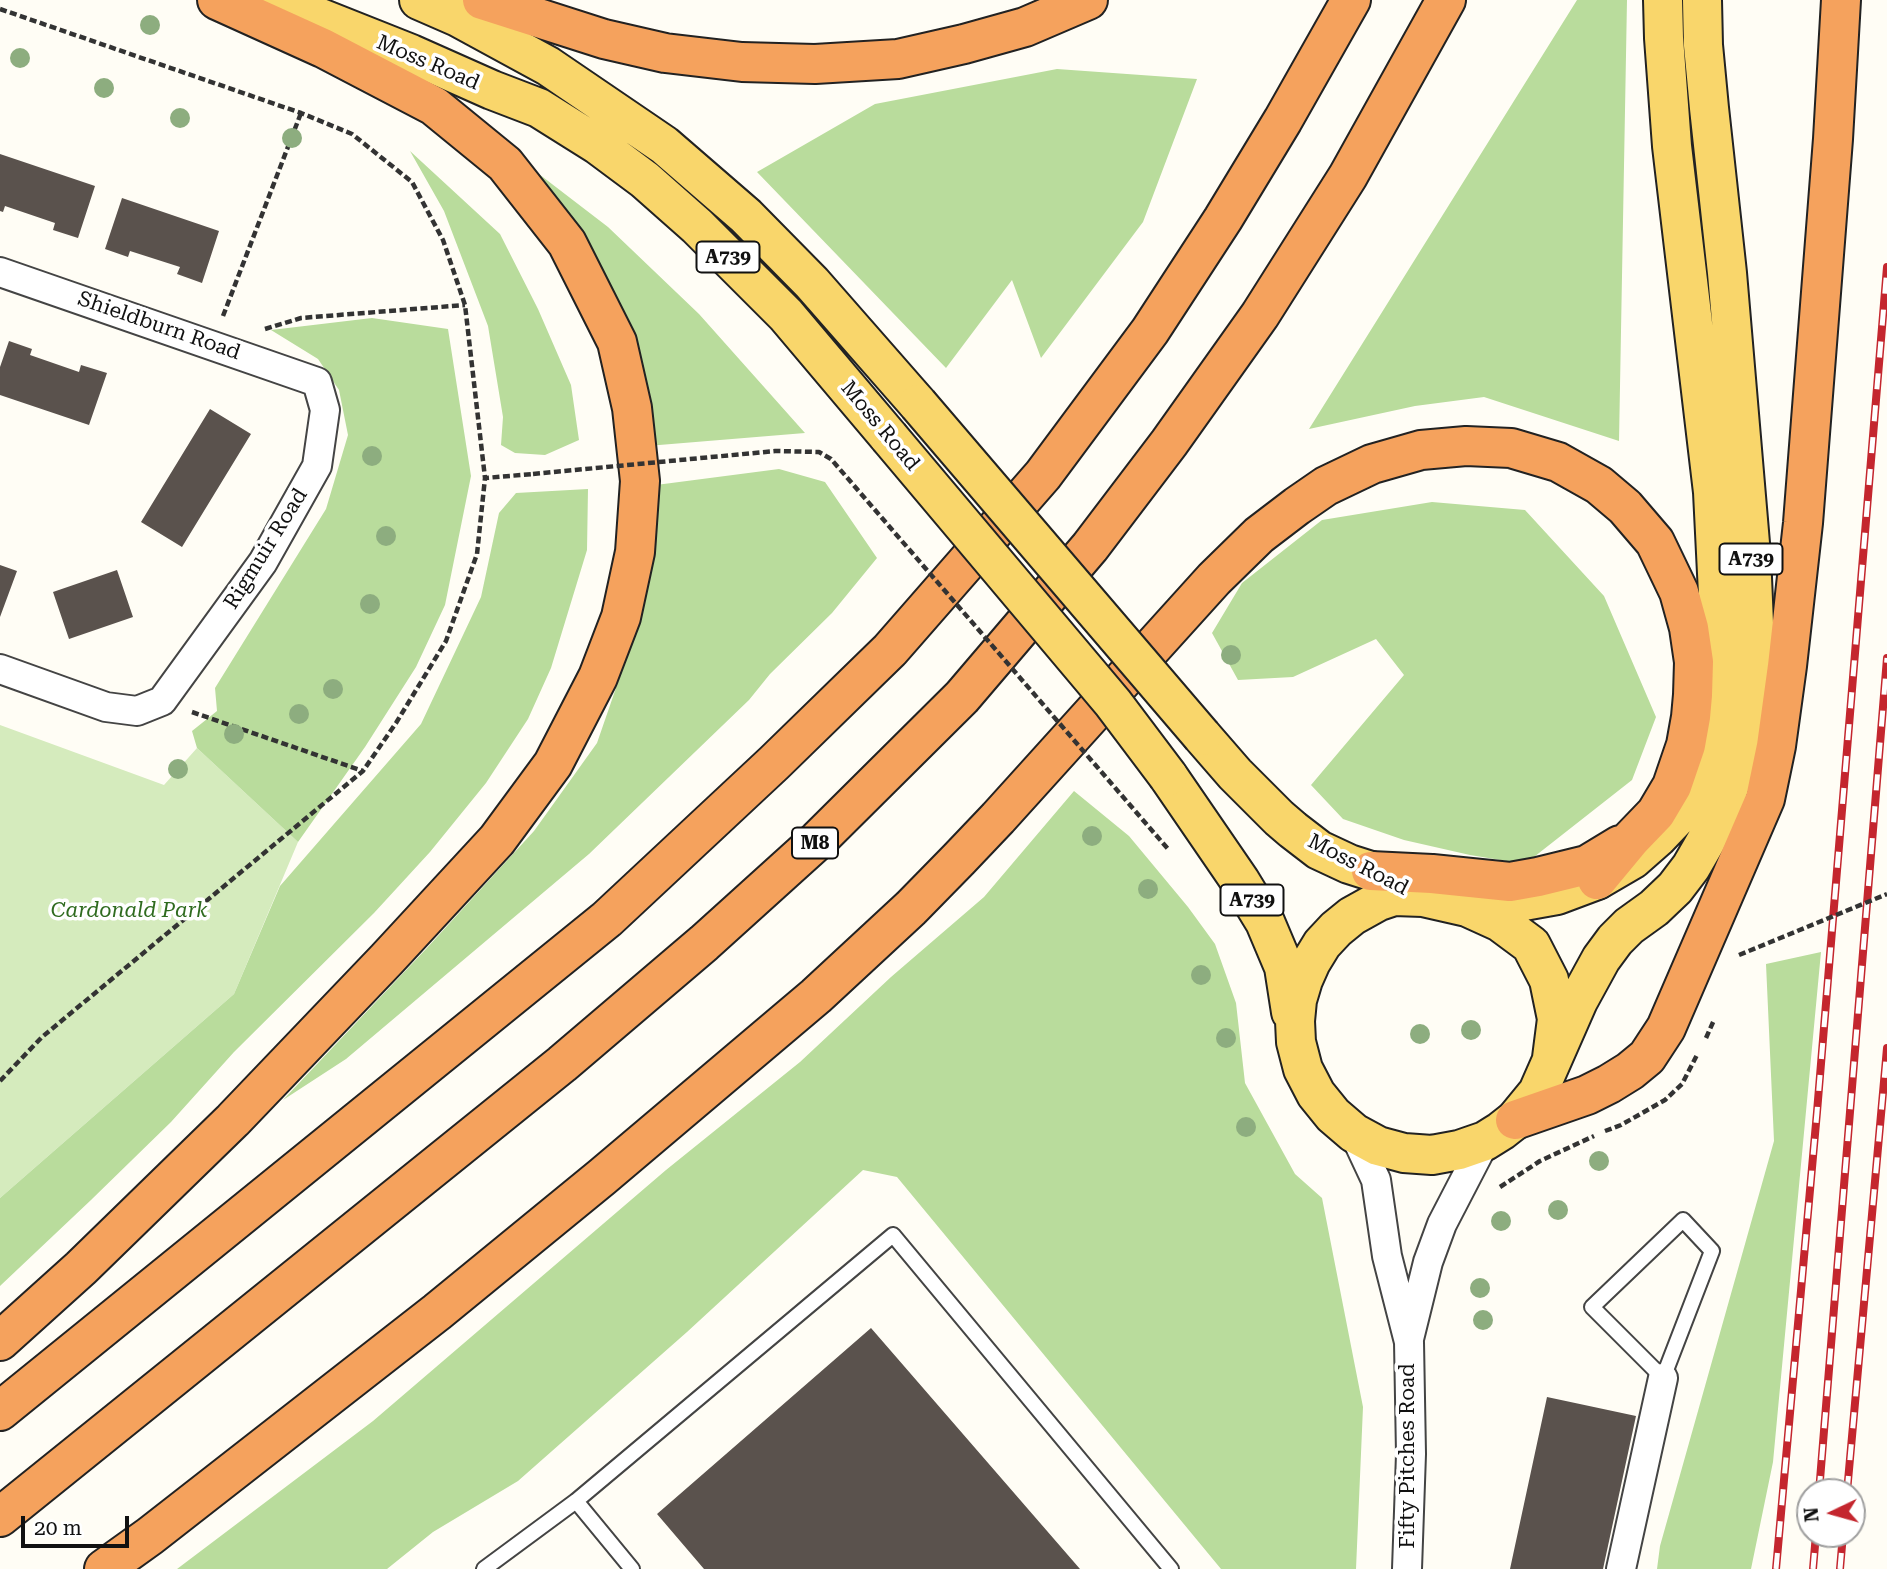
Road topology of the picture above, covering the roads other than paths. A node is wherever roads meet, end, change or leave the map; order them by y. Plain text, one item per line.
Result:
1 (217, 0) edge
2 (275, 0) edge
3 (419, 0) edge
4 (482, 0) edge
5 (1088, 0) edge
6 (1351, 0) edge
7 (1446, 0) edge
8 (1664, 0) edge
9 (1702, 0) edge
10 (1841, 0) edge
11 (0, 272) edge
12 (317, 382) joint
13 (0, 669) edge
14 (1631, 839) junction
15 (1371, 871) junction
16 (1597, 880) junction
17 (1423, 897) junction
18 (1466, 907) junction
19 (1296, 1042) junction
20 (1552, 1059) junction
21 (1500, 1130) junction
22 (1354, 1133) junction
23 (0, 1341) edge
24 (1409, 1342) junction
25 (1663, 1378) junction
26 (0, 1411) edge
27 (576, 1501) junction
28 (0, 1517) edge
29 (104, 1569) edge
30 (484, 1569) edge
31 (632, 1569) edge
32 (1171, 1569) edge
33 (1407, 1569) edge
34 (1621, 1569) edge

1 - 23 highway
2 - 19 main road, Moss Road / A739, bridge
3 - 15 main road, Moss Road / A739, bridge
4 - 5 highway
6 - 26 highway
7 - 28 highway, M8
8 - 16 main road, A739
9 - 20 main road, A739
10 - 21 highway
11 - 12 street, Shieldburn Road
12 - 13 street, Rigmuir Road
14 - 15 highway
14 - 16 highway
14 - 29 highway
15 - 17 main road, Moss Road / A739
16 - 18 main road, A739
17 - 18 main road
17 - 19 main road
18 - 20 main road
19 - 22 main road
20 - 21 main road
21 - 22 main road
21 - 24 street, Fifty Pitches Road
22 - 24 street, Fifty Pitches Road
24 - 33 street, Fifty Pitches Road
25 - 25 lane
25 - 34 street
27 - 30 lane
27 - 31 lane
27 - 32 lane

